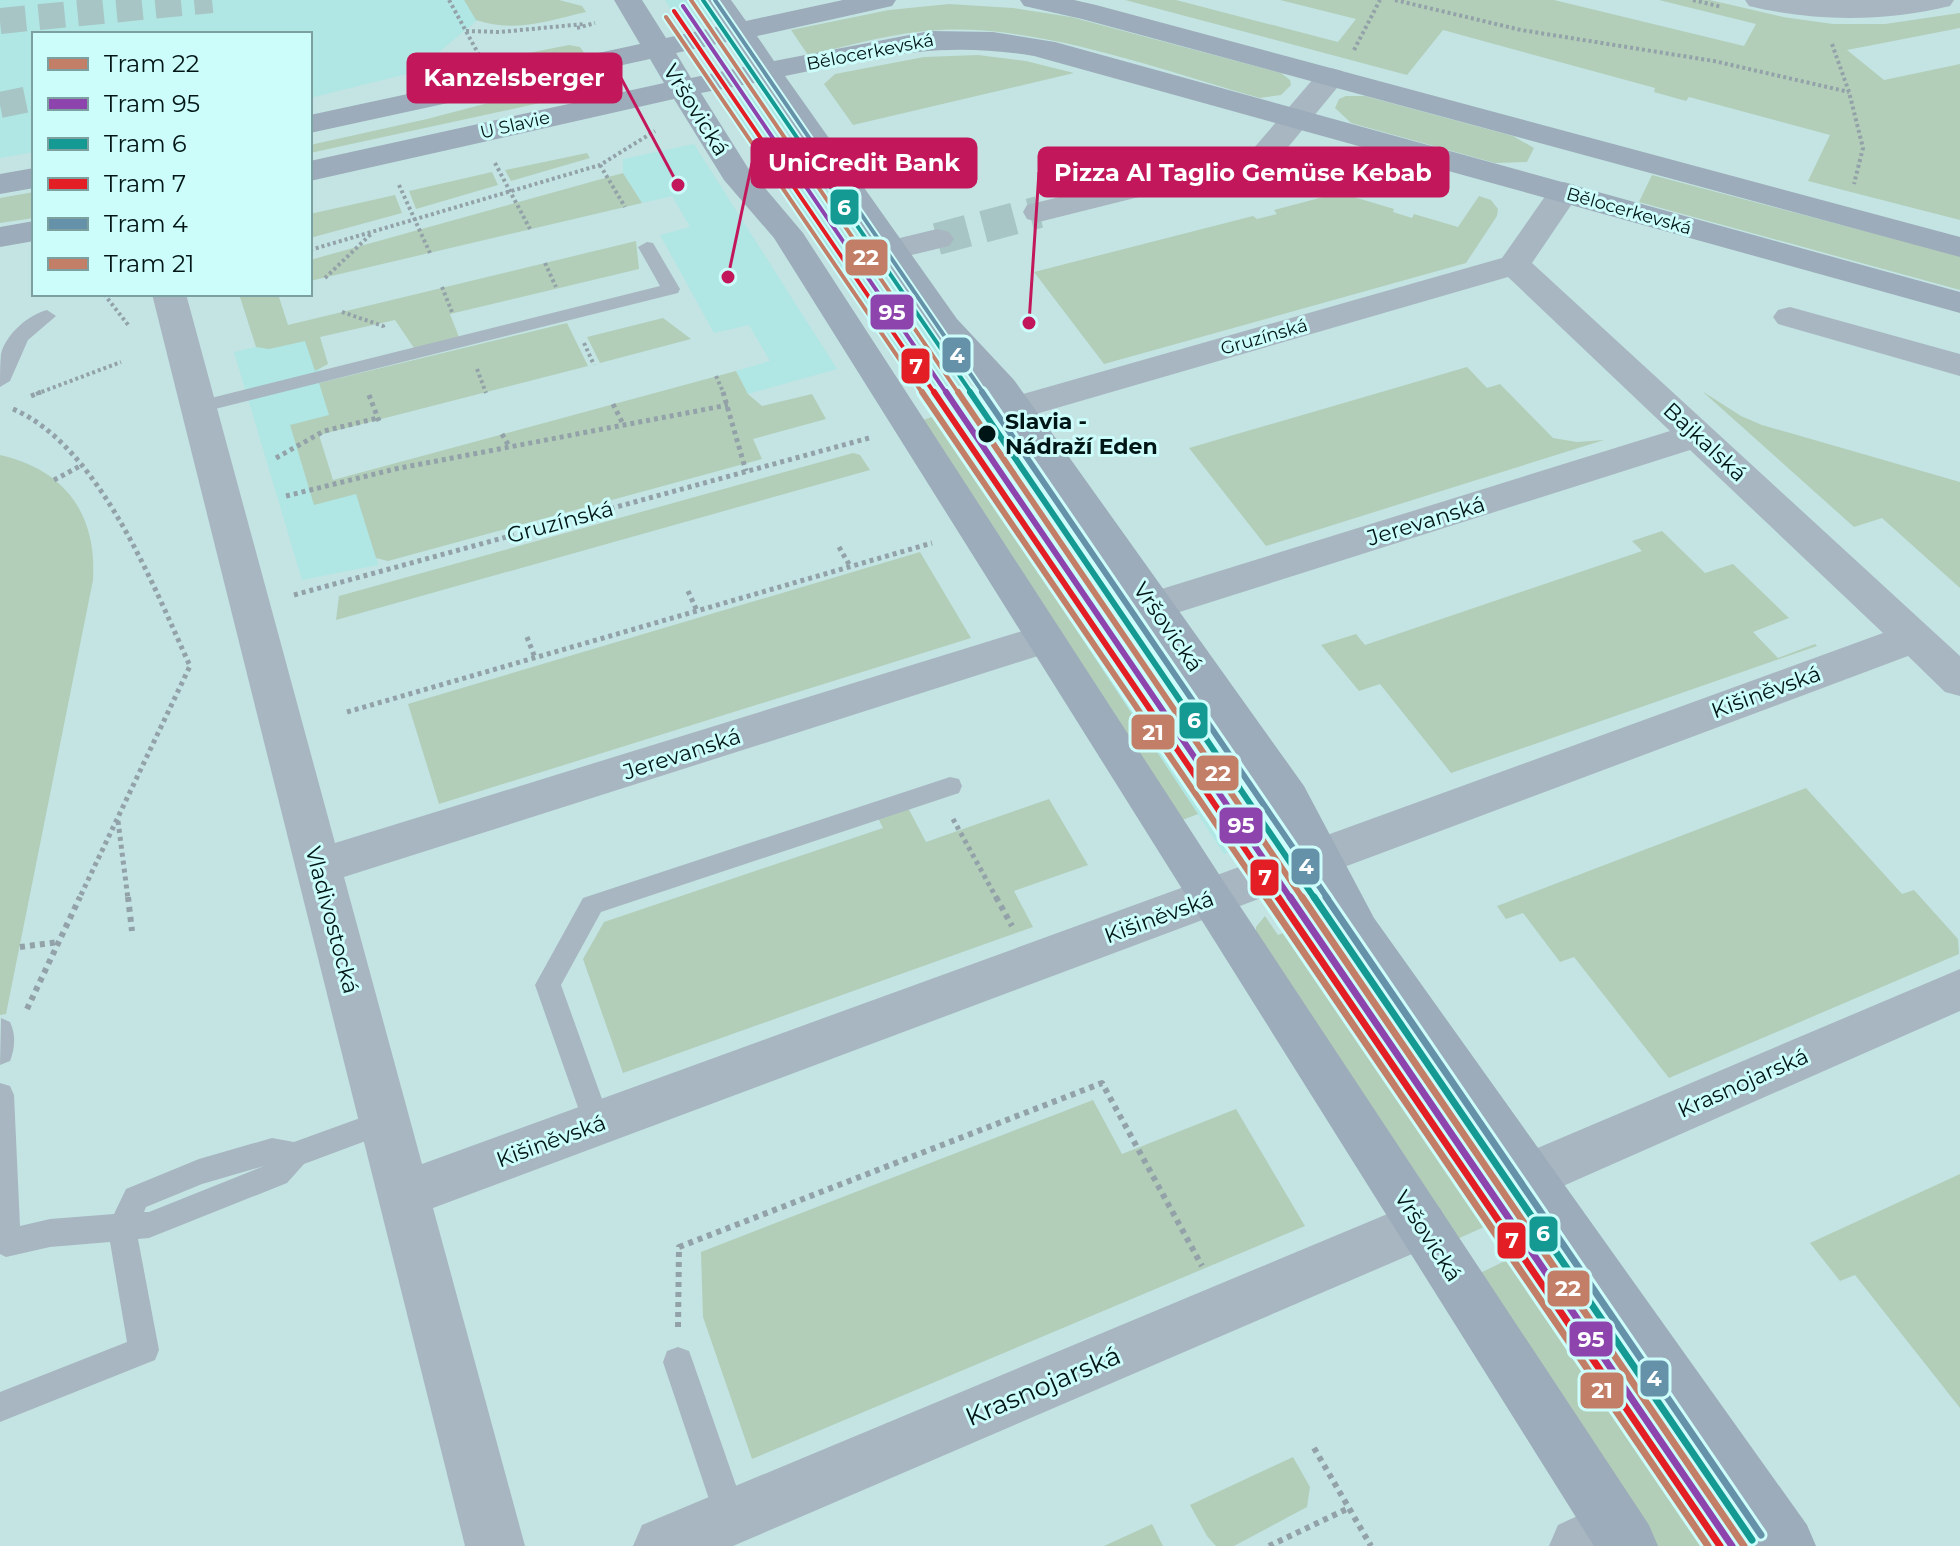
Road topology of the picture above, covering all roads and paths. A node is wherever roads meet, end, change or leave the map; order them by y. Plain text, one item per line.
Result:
1 (449, 0) edge
2 (628, 0) edge
3 (717, 0) edge
4 (882, 0) edge
5 (1034, 0) edge
6 (1380, 0) edge
7 (1395, 0) edge
8 (1759, 0) edge
9 (1940, 0) edge
10 (1816, 4) edge
11 (606, 21) dead end
12 (738, 30) junction
13 (466, 31) junction
14 (659, 49) junction
15 (480, 58) dead end
16 (1340, 67) junction
17 (767, 72) junction
18 (681, 89) junction
19 (1849, 92) junction
20 (1298, 118) junction
21 (312, 124) edge
22 (663, 127) dead end
23 (493, 160) dead end
24 (600, 165) junction
25 (312, 171) edge
26 (32, 178) edge
27 (397, 182) dead end
28 (0, 184) edge
29 (1564, 192) junction
30 (512, 193) junction
31 (625, 207) dead end
32 (1039, 212) tunnel mouth
33 (1847, 215) junction
34 (414, 221) junction
35 (530, 229) dead end
36 (32, 231) edge
37 (373, 232) junction
38 (0, 237) edge
39 (937, 239) tunnel mouth
40 (647, 247) dead end
41 (1960, 247) edge
42 (312, 249) edge
43 (891, 250) junction
44 (430, 253) dead end
45 (1514, 265) junction
46 (325, 278) dead end
47 (106, 296) edge
48 (170, 296) edge
49 (1960, 303) edge
50 (47, 316) dead end
51 (1790, 317) dead end
52 (129, 326) dead end
53 (121, 362) dead end
54 (1960, 365) edge
55 (716, 376) dead end
56 (0, 381) edge
57 (27, 398) dead end
58 (14, 403) dead end
59 (613, 404) dead end
60 (728, 405) junction
61 (199, 407) junction
62 (0, 408) edge
63 (8, 408) dead end
64 (1015, 408) junction
65 (378, 418) dead end
66 (623, 424) junction
67 (502, 434) dead end
68 (1699, 435) junction
69 (869, 438) dead end
70 (509, 446) junction
71 (276, 458) dead end
72 (392, 463) dead end
73 (82, 465) junction
74 (395, 469) junction
75 (746, 471) junction
76 (54, 480) dead end
77 (286, 496) dead end
78 (932, 543) dead end
79 (839, 547) dead end
80 (851, 567) junction
81 (688, 591) dead end
82 (1153, 606) junction
83 (251, 607) junction
84 (697, 611) junction
85 (527, 637) dead end
86 (1914, 638) junction
87 (1045, 639) junction
88 (535, 658) junction
89 (1960, 681) edge
90 (347, 712) dead end
91 (950, 786) dead end
92 (118, 817) junction
93 (960, 830) dead end
94 (1319, 856) junction
95 (318, 867) junction
96 (1210, 898) junction
97 (132, 931) dead end
98 (1018, 938) dead end
99 (60, 942) junction
100 (20, 947) dead end
101 (1960, 989) edge
102 (12, 1024) edge
103 (0, 1053) edge
104 (0, 1095) edge
105 (385, 1121) junction
106 (597, 1124) junction
107 (1527, 1177) junction
108 (403, 1195) junction
109 (1421, 1225) junction
110 (122, 1229) junction
111 (3, 1243) edge
112 (1225, 1309) junction
113 (678, 1362) joint
114 (0, 1407) edge
115 (1314, 1448) dead end
116 (1349, 1508) junction
117 (731, 1517) junction
118 (1608, 1540) edge
119 (495, 1546) edge
120 (663, 1546) edge
121 (1269, 1546) edge
122 (1371, 1546) edge
123 (1786, 1546) edge

1 - 13 path
2 - 14 main road, Vršovická
3 - 12 main road, Vršovická
4 - 12 main road
5 - 16 main road
6 - 16 path
7 - 19 path
8 - 10 street
9 - 10 street
10 - 19 path
11 - 13 path
12 - 14 main road, U Slavie
12 - 17 main road, Vršovická
13 - 15 path
14 - 18 main road, Vršovická
14 - 21 main road, U Slavie
16 - 20 street
16 - 33 main road
17 - 18 main road, U Slavie
17 - 20 main road, Bělocerkevská
17 - 43 main road, Vršovická
18 - 25 main road, U Slavie
18 - 87 main road, Vršovická
19 - 33 path
20 - 29 main road, Bělocerkevská
20 - 32 street
22 - 24 path
23 - 30 path
24 - 30 path
24 - 31 path
26 - 28 main road
27 - 34 path
29 - 45 street
29 - 49 main road, Bělocerkevská
30 - 34 path
30 - 35 path
33 - 41 main road
34 - 37 path
34 - 44 path
36 - 38 main road
37 - 42 path
37 - 46 path
39 - 43 street
40 - 61 lane
43 - 64 main road, Vršovická
45 - 64 street, Gruzínská
45 - 68 street, Bajkalská
47 - 52 path
48 - 61 street, Vladivostocká
50 - 56 lane
51 - 54 street
53 - 57 path
55 - 60 path
58 - 62 path
59 - 66 path
60 - 66 path
60 - 75 path
61 - 83 street, Vladivostocká
63 - 73 path
64 - 82 main road, Vršovická
65 - 71 path
66 - 70 path
67 - 70 path
68 - 82 street, Jerevanská
68 - 86 street, Bajkalská
69 - 75 path, Gruzínská
70 - 74 path
72 - 74 path
73 - 76 path
73 - 92 path
74 - 77 path
75 - 83 path, Gruzínská
78 - 80 path
79 - 80 path
80 - 84 path
81 - 84 path
82 - 94 main road, Vršovická
83 - 95 street, Vladivostocká
84 - 88 path
85 - 88 path
86 - 89 street, Bajkalská
86 - 94 street, Kišiněvská
87 - 95 street, Jerevanská
87 - 96 main road, Vršovická
88 - 90 path
91 - 106 lane
92 - 97 path
92 - 99 path
93 - 98 path
94 - 96 street, Kišiněvská
94 - 107 main road, Vršovická
95 - 105 street, Vladivostocká
96 - 106 street, Kišiněvská
96 - 109 main road, Vršovická
99 - 100 path
99 - 102 path
101 - 107 street, Krasnojarská
102 - 103 lane
104 - 111 lane
105 - 108 street, Vladivostocká
105 - 110 lane
106 - 108 street, Kišiněvská
107 - 123 main road, Vršovická
108 - 119 street, Vladivostocká
109 - 112 street, Krasnojarská
109 - 118 main road, Vršovická
110 - 111 lane
110 - 114 lane
112 - 113 path
112 - 117 street, Krasnojarská
113 - 117 lane
115 - 116 path
116 - 121 path
116 - 122 path
117 - 120 street, Krasnojarská

